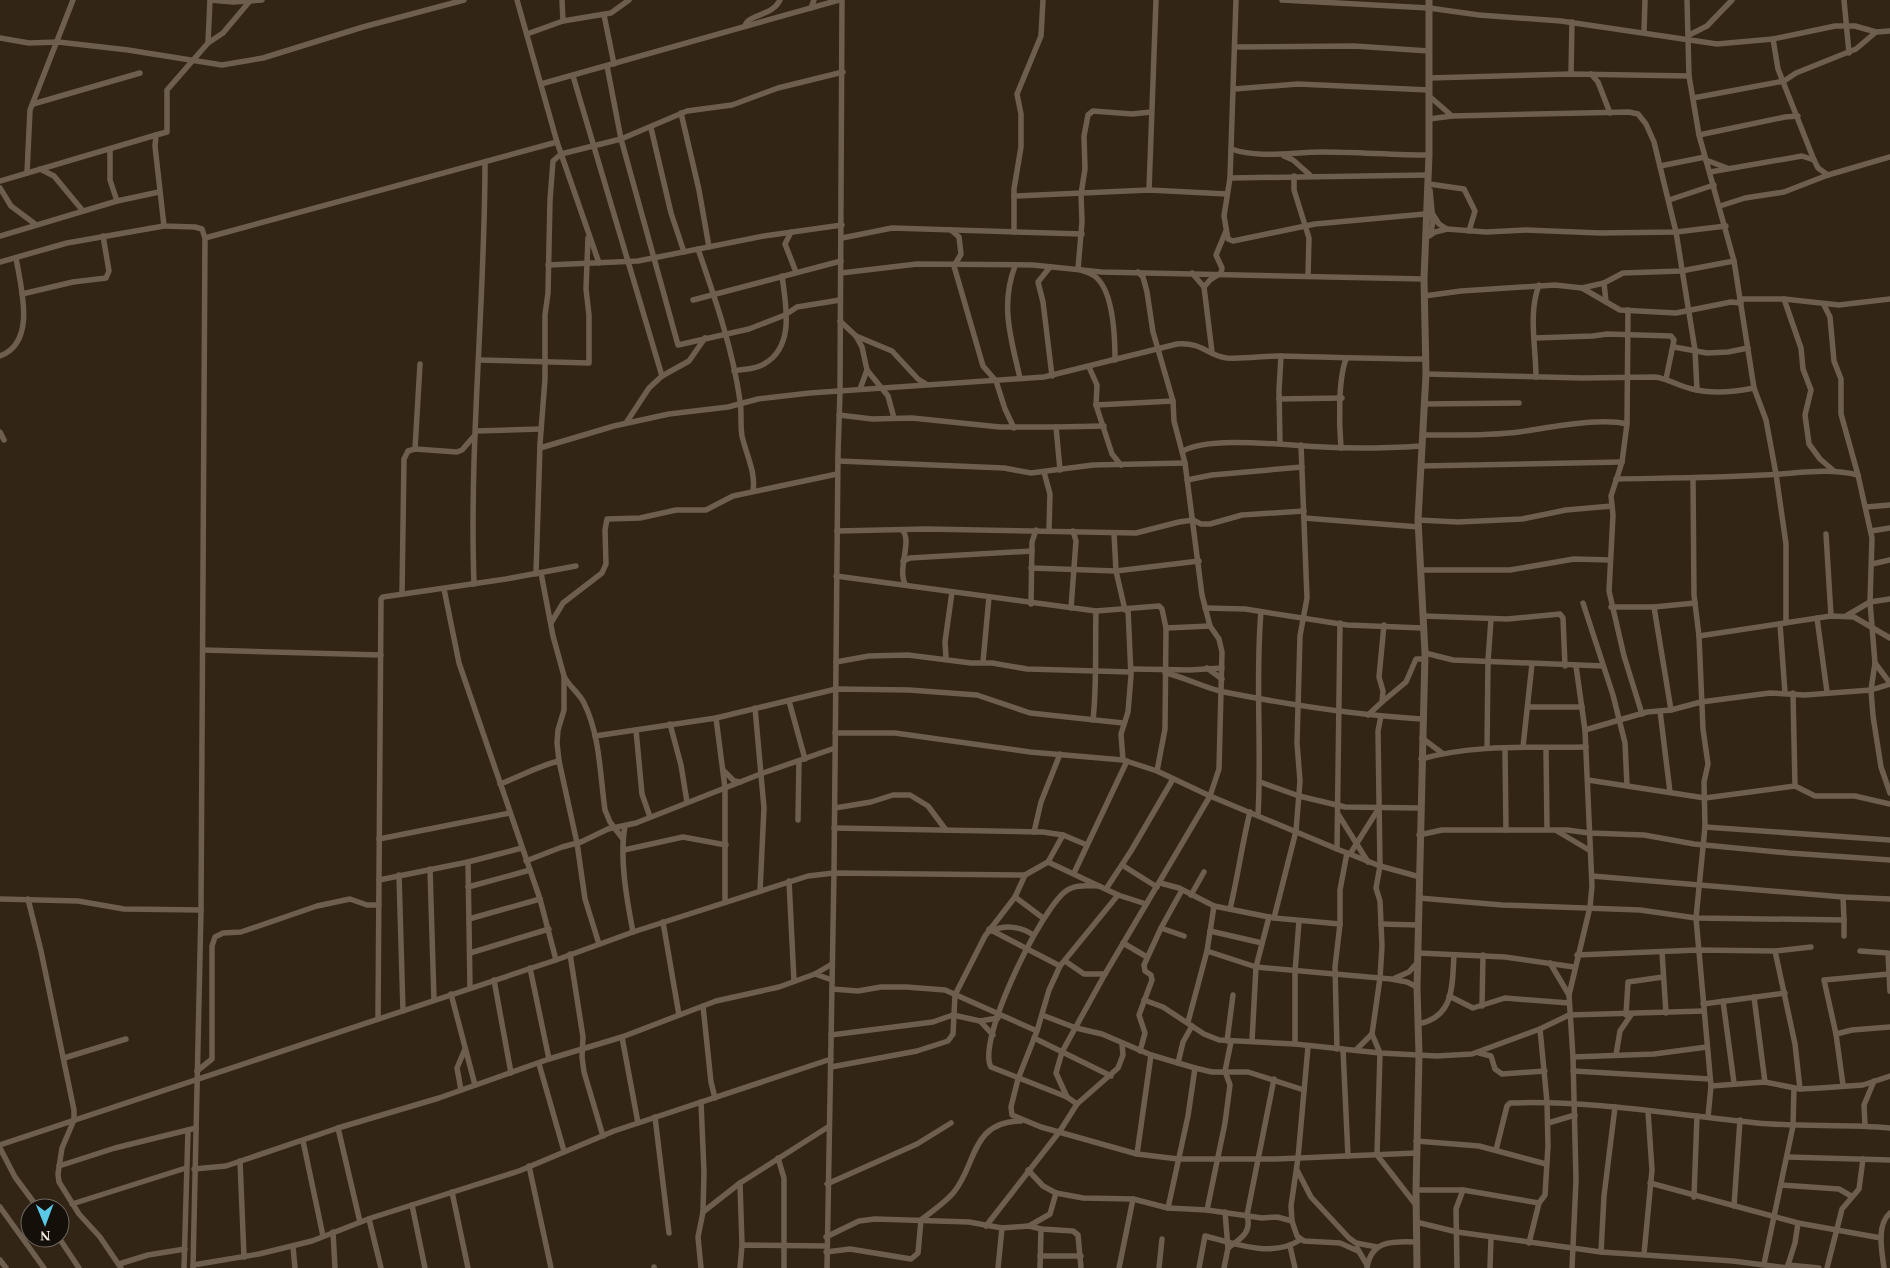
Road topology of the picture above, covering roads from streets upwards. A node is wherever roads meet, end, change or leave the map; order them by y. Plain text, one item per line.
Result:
1 (73, 0) edge
2 (210, 0) edge
3 (262, 0) edge
4 (464, 0) edge
5 (517, 0) edge
6 (562, 0) edge
7 (629, 0) edge
8 (780, 0) edge
9 (814, 0) edge
10 (841, 0) edge
11 (1043, 0) edge
12 (1156, 0) edge
13 (1236, 0) edge
14 (1282, 0) edge
15 (1644, 0) edge
16 (1687, 0) edge
17 (1732, 0) edge
18 (1844, 0) edge
19 (1331, 1) edge
20 (249, 2) junction
21 (1429, 4) edge
22 (811, 8) junction
23 (604, 15) junction
24 (564, 21) junction
25 (1572, 22) junction
26 (745, 26) junction
27 (1846, 26) junction
28 (1890, 31) edge
29 (1876, 32) junction
30 (1644, 33) junction
31 (527, 34) junction
32 (0, 38) edge
33 (1689, 38) junction
34 (1773, 39) junction
35 (58, 42) junction
36 (208, 43) junction
37 (1235, 47) junction
38 (1429, 51) junction
39 (1849, 53) junction
40 (192, 60) junction
41 (614, 64) junction
42 (606, 66) junction
43 (843, 72) junction
44 (140, 73) dead end
45 (1571, 74) junction
46 (1591, 74) junction
47 (573, 76) junction
48 (1689, 76) junction
49 (1429, 78) junction
50 (1784, 81) junction
51 (541, 84) junction
52 (1234, 89) junction
53 (1429, 93) junction
54 (1693, 98) junction
55 (33, 104) junction
56 (1794, 107) junction
57 (1151, 112) junction
58 (680, 113) junction
59 (1610, 113) junction
60 (1452, 116) junction
61 (1798, 116) junction
62 (1785, 117) junction
63 (1429, 119) junction
64 (651, 128) junction
65 (156, 135) junction
66 (1699, 135) junction
67 (621, 138) junction
68 (557, 142) junction
69 (593, 145) junction
70 (1231, 149) junction
71 (110, 150) junction
72 (561, 154) junction
73 (1429, 154) junction
74 (1282, 155) junction
75 (1890, 157) edge
76 (1705, 158) junction
77 (1814, 160) junction
78 (485, 163) junction
79 (1660, 166) junction
80 (1728, 168) junction
81 (40, 169) junction
82 (1710, 172) junction
83 (27, 173) junction
84 (1310, 175) junction
85 (1828, 175) junction
86 (1294, 176) junction
87 (1230, 178) junction
88 (1428, 179) junction
89 (0, 180) edge
90 (1714, 185) junction
91 (0, 188) edge
92 (1149, 190) junction
93 (159, 192) junction
94 (1081, 194) junction
95 (1227, 194) junction
96 (1014, 196) junction
97 (1669, 200) junction
98 (117, 201) junction
99 (1720, 206) junction
100 (83, 211) junction
101 (1429, 213) junction
102 (35, 224) junction
103 (842, 225) junction
104 (164, 226) junction
105 (1305, 226) junction
106 (1726, 226) junction
107 (1447, 229) junction
108 (951, 230) junction
109 (1226, 231) junction
110 (1469, 231) junction
111 (791, 232) junction
112 (1014, 232) junction
113 (1676, 232) junction
114 (1082, 234) junction
115 (0, 236) edge
116 (104, 236) junction
117 (1429, 236) junction
118 (205, 238) junction
119 (588, 238) junction
120 (842, 238) junction
121 (709, 247) junction
122 (1424, 248) junction
123 (698, 249) junction
124 (684, 252) junction
125 (16, 258) junction
126 (655, 258) junction
127 (841, 261) junction
128 (1734, 261) junction
129 (0, 262) edge
130 (628, 262) junction
131 (599, 263) junction
132 (587, 264) junction
133 (548, 265) junction
134 (954, 266) junction
135 (1015, 266) junction
136 (1050, 267) junction
137 (1078, 269) junction
138 (1681, 271) junction
139 (796, 272) junction
140 (1191, 272) junction
141 (841, 273) junction
142 (1221, 273) junction
143 (1143, 274) junction
144 (782, 276) junction
145 (1308, 276) junction
146 (1424, 280) junction
147 (1604, 283) junction
148 (1539, 285) junction
149 (1530, 286) junction
150 (1204, 288) junction
151 (1582, 288) junction
152 (22, 294) junction
153 (714, 294) junction
154 (1424, 296) junction
155 (1535, 296) junction
156 (1784, 299) junction
157 (1890, 299) edge
158 (693, 300) dead end
159 (840, 300) junction
160 (1740, 301) junction
161 (1606, 302) junction
162 (1824, 305) junction
163 (1628, 310) junction
164 (1688, 310) junction
165 (785, 315) junction
166 (840, 320) junction
167 (724, 333) junction
168 (856, 336) junction
169 (1629, 336) junction
170 (706, 338) junction
171 (1535, 338) junction
172 (1674, 347) junction
173 (1159, 348) junction
174 (1748, 348) junction
175 (1695, 350) junction
176 (1212, 352) junction
177 (0, 356) edge
178 (1281, 356) junction
179 (1346, 359) junction
180 (1425, 359) junction
181 (479, 360) junction
182 (1115, 360) junction
183 (545, 362) junction
184 (420, 364) dead end
185 (1090, 367) junction
186 (867, 370) junction
187 (734, 371) junction
188 (1426, 374) junction
189 (662, 376) junction
190 (1052, 376) junction
191 (1629, 376) junction
192 (1536, 377) junction
193 (1020, 378) junction
194 (1666, 379) junction
195 (996, 381) junction
196 (928, 385) junction
197 (884, 388) junction
198 (1754, 388) junction
199 (860, 390) junction
200 (1696, 390) junction
201 (840, 392) junction
202 (1342, 398) junction
203 (1279, 400) junction
204 (1173, 401) junction
205 (741, 403) junction
206 (1520, 403) dead end
207 (1424, 404) junction
208 (1096, 406) junction
209 (840, 415) junction
210 (894, 418) junction
211 (626, 424) junction
212 (1627, 424) junction
213 (1104, 426) junction
214 (1056, 427) junction
215 (1014, 428) junction
216 (541, 429) junction
217 (0, 432) edge
218 (475, 433) junction
219 (1423, 435) junction
220 (4, 440) dead end
221 (1179, 440) junction
222 (1280, 443) junction
223 (1197, 445) junction
224 (1301, 445) junction
225 (1422, 446) junction
226 (540, 448) junction
227 (1341, 448) junction
228 (415, 449) junction
229 (1183, 450) junction
230 (838, 461) junction
231 (1622, 462) junction
232 (1185, 463) junction
233 (1121, 465) junction
234 (1422, 466) junction
235 (1302, 467) junction
236 (1060, 470) junction
237 (1834, 471) junction
238 (1044, 472) junction
239 (837, 474) junction
240 (1776, 474) junction
241 (1858, 475) junction
242 (1616, 479) junction
243 (1692, 479) junction
244 (1187, 480) junction
245 (753, 491) junction
246 (1890, 505) edge
247 (1612, 506) junction
248 (1866, 507) junction
249 (1304, 515) junction
250 (1193, 520) junction
251 (1419, 523) junction
252 (1890, 528) edge
253 (902, 530) junction
254 (1036, 530) junction
255 (1049, 530) junction
256 (837, 531) junction
257 (1073, 531) junction
258 (1871, 531) junction
259 (1114, 533) junction
260 (1826, 534) dead end
261 (1032, 551) junction
262 (904, 552) junction
263 (910, 558) junction
264 (1610, 560) junction
265 (1890, 560) edge
266 (902, 561) junction
267 (1199, 561) junction
268 (1872, 564) junction
269 (576, 566) dead end
270 (1032, 568) junction
271 (1075, 570) junction
272 (1421, 570) junction
273 (1116, 571) junction
274 (538, 574) junction
275 (836, 576) junction
276 (902, 578) junction
277 (897, 583) junction
278 (474, 584) junction
279 (905, 584) junction
280 (444, 589) junction
281 (952, 592) junction
282 (402, 594) junction
283 (989, 597) junction
284 (1890, 599) edge
285 (1870, 602) junction
286 (1583, 603) dead end
287 (1695, 603) junction
288 (1031, 604) junction
289 (1611, 606) junction
290 (1654, 607) junction
291 (1071, 608) junction
292 (1205, 608) junction
293 (1126, 610) junction
294 (1096, 611) junction
295 (1261, 612) junction
296 (1423, 616) junction
297 (1831, 616) junction
298 (1846, 616) junction
299 (1303, 617) junction
300 (1817, 618) junction
301 (1491, 619) junction
302 (551, 623) junction
303 (1340, 623) junction
304 (1783, 624) junction
305 (1384, 625) junction
306 (1210, 626) junction
307 (1870, 627) junction
308 (1166, 628) junction
309 (1423, 628) junction
310 (1699, 636) junction
311 (1890, 638) edge
312 (203, 650) junction
313 (381, 655) junction
314 (1425, 656) junction
315 (946, 658) junction
316 (1488, 661) junction
317 (836, 662) junction
318 (983, 662) junction
319 (1875, 663) junction
320 (1532, 664) junction
321 (1565, 666) junction
322 (1576, 666) junction
323 (1603, 666) junction
324 (1207, 668) junction
325 (1222, 668) junction
326 (1094, 670) junction
327 (1131, 670) junction
328 (1165, 671) junction
329 (564, 676) junction
330 (1222, 679) junction
331 (1890, 683) edge
332 (836, 689) junction
333 (1871, 690) junction
334 (1222, 691) junction
335 (1827, 692) junction
336 (1785, 693) junction
337 (1793, 693) junction
338 (1260, 697) junction
339 (789, 701) junction
340 (1382, 702) junction
341 (1701, 702) junction
342 (1299, 705) junction
343 (1528, 707) junction
344 (755, 708) junction
345 (1582, 708) junction
346 (1671, 710) junction
347 (1660, 711) junction
348 (1340, 713) junction
349 (1642, 714) junction
350 (1368, 715) junction
351 (1382, 716) junction
352 (716, 718) junction
353 (1422, 719) junction
354 (1093, 720) junction
355 (1619, 721) junction
356 (1123, 723) junction
357 (670, 724) junction
358 (636, 730) junction
359 (1586, 730) junction
360 (835, 733) junction
361 (595, 736) junction
362 (1422, 738) junction
363 (1523, 747) junction
364 (1586, 747) junction
365 (835, 748) junction
366 (1487, 748) junction
367 (1546, 748) junction
368 (1505, 749) junction
369 (1442, 753) junction
370 (1060, 754) junction
371 (1421, 759) junction
372 (802, 760) junction
373 (1125, 760) junction
374 (560, 761) junction
375 (723, 770) junction
376 (1157, 771) junction
377 (763, 774) junction
378 (1173, 779) junction
379 (1588, 780) junction
380 (740, 782) junction
381 (1260, 782) junction
382 (500, 784) junction
383 (1627, 785) junction
384 (1795, 786) junction
385 (725, 788) junction
386 (1670, 792) junction
387 (1890, 793) edge
388 (1210, 796) junction
389 (1299, 796) junction
390 (1704, 798) junction
391 (686, 802) junction
392 (1890, 804) edge
393 (1339, 806) junction
394 (835, 808) junction
395 (1379, 808) junction
396 (1420, 808) junction
397 (1250, 812) junction
398 (510, 813) junction
399 (1338, 814) junction
400 (1258, 815) junction
401 (650, 817) junction
402 (798, 820) dead end
403 (939, 822) junction
404 (625, 826) junction
405 (1705, 827) junction
406 (615, 828) junction
407 (834, 828) junction
408 (939, 829) junction
409 (1547, 829) junction
410 (946, 830) junction
411 (1506, 830) junction
412 (1555, 830) junction
413 (1034, 832) junction
414 (1296, 832) junction
415 (1588, 833) junction
416 (1063, 835) junction
417 (1419, 835) junction
418 (379, 839) junction
419 (623, 839) junction
420 (1890, 840) edge
421 (1356, 842) junction
422 (577, 844) junction
423 (1087, 844) junction
424 (726, 845) junction
425 (1703, 845) junction
426 (522, 848) junction
427 (1337, 849) junction
428 (624, 850) junction
429 (1589, 850) junction
430 (1349, 854) junction
431 (1890, 860) edge
432 (526, 861) junction
433 (468, 862) junction
434 (1048, 862) junction
435 (1368, 862) junction
436 (1122, 865) junction
437 (1380, 866) junction
438 (430, 869) junction
439 (530, 870) junction
440 (1204, 872) dead end
441 (834, 873) junction
442 (1077, 874) junction
443 (399, 875) junction
444 (1025, 875) junction
445 (1592, 876) junction
446 (1420, 877) junction
447 (378, 880) junction
448 (1112, 880) junction
449 (789, 882) junction
450 (1159, 885) junction
451 (1076, 886) junction
452 (1099, 886) junction
453 (1699, 886) junction
454 (468, 887) junction
455 (1106, 889) junction
456 (1182, 890) junction
457 (760, 891) junction
458 (1116, 894) junction
459 (1191, 895) junction
460 (1015, 896) junction
461 (1843, 897) junction
462 (1419, 898) junction
463 (0, 899) edge
464 (540, 899) junction
465 (1890, 899) edge
466 (28, 900) junction
467 (725, 902) junction
468 (379, 904) junction
469 (1146, 904) junction
470 (1214, 906) junction
471 (1590, 907) junction
472 (1230, 909) junction
473 (201, 910) junction
474 (1043, 918) junction
475 (1271, 918) junction
476 (1696, 918) junction
477 (469, 920) junction
478 (1844, 920) junction
479 (1299, 921) junction
480 (663, 922) junction
481 (1340, 924) junction
482 (1381, 924) junction
483 (1418, 925) junction
484 (1161, 928) junction
485 (549, 930) junction
486 (991, 930) junction
487 (633, 932) junction
488 (1210, 932) junction
489 (1033, 935) junction
490 (1184, 936) dead end
491 (1844, 936) dead end
492 (1123, 943) junction
493 (1262, 943) junction
494 (599, 944) junction
495 (1811, 947) dead end
496 (1025, 949) junction
497 (1698, 950) junction
498 (1207, 951) junction
499 (1775, 951) junction
500 (1860, 951) dead end
501 (1662, 952) junction
502 (470, 953) junction
503 (1418, 953) junction
504 (570, 954) junction
505 (1454, 955) junction
506 (1483, 955) junction
507 (1577, 956) junction
508 (1147, 957) junction
509 (556, 960) junction
510 (1062, 963) junction
511 (1418, 963) junction
512 (1550, 963) junction
513 (832, 964) junction
514 (1574, 967) junction
515 (530, 968) junction
516 (1256, 968) junction
517 (1295, 972) junction
518 (815, 974) junction
519 (1105, 974) junction
520 (1889, 974) edge
521 (1335, 975) junction
522 (1664, 977) junction
523 (1380, 978) junction
524 (1391, 979) junction
525 (494, 980) junction
526 (832, 980) junction
527 (794, 981) junction
528 (1417, 987) junction
529 (470, 988) junction
530 (832, 989) junction
531 (1890, 991) edge
532 (1785, 993) junction
533 (452, 994) junction
534 (1569, 994) junction
535 (955, 995) junction
536 (1233, 995) dead end
537 (1449, 996) junction
538 (1754, 997) junction
539 (434, 1000) junction
540 (1144, 1000) junction
541 (1723, 1001) junction
542 (1569, 1003) junction
543 (1703, 1004) junction
544 (704, 1006) junction
545 (1482, 1006) junction
546 (403, 1010) junction
547 (1704, 1011) junction
548 (1666, 1013) junction
549 (680, 1015) junction
550 (953, 1015) junction
551 (1042, 1015) junction
552 (1569, 1015) junction
553 (1628, 1015) junction
554 (999, 1017) junction
555 (378, 1019) junction
556 (980, 1021) junction
557 (1190, 1024) junction
558 (1418, 1024) junction
559 (1890, 1027) edge
560 (1076, 1028) junction
561 (1540, 1029) junction
562 (1037, 1031) junction
563 (1372, 1034) junction
564 (1836, 1034) junction
565 (831, 1035) junction
566 (992, 1036) junction
567 (622, 1037) junction
568 (1034, 1038) junction
569 (126, 1039) dead end
570 (1252, 1041) junction
571 (1229, 1042) junction
572 (1122, 1044) junction
573 (1295, 1044) junction
574 (1308, 1046) junction
575 (1707, 1047) junction
576 (1132, 1048) junction
577 (466, 1049) junction
578 (1340, 1049) junction
579 (582, 1050) junction
580 (1356, 1050) junction
581 (1140, 1051) junction
582 (1062, 1052) junction
583 (1380, 1053) junction
584 (1479, 1053) junction
585 (1123, 1055) junction
586 (1150, 1055) junction
587 (1616, 1055) junction
588 (1419, 1056) junction
589 (1573, 1057) junction
590 (64, 1058) junction
591 (549, 1059) junction
592 (831, 1059) junction
593 (1178, 1063) junction
594 (539, 1064) junction
595 (831, 1067) junction
596 (1195, 1068) junction
597 (1225, 1071) junction
598 (1545, 1071) junction
599 (1573, 1071) junction
600 (197, 1072) junction
601 (512, 1073) junction
602 (1110, 1076) junction
603 (1890, 1076) edge
604 (197, 1079) junction
605 (1018, 1079) junction
606 (1274, 1079) junction
607 (1710, 1079) junction
608 (1874, 1081) junction
609 (1764, 1082) junction
610 (1734, 1083) junction
611 (475, 1085) junction
612 (1843, 1085) junction
613 (1711, 1086) junction
614 (1797, 1089) junction
615 (461, 1090) junction
616 (1304, 1090) junction
617 (1067, 1097) junction
618 (715, 1098) junction
619 (701, 1102) junction
620 (1547, 1102) junction
621 (1574, 1103) junction
622 (1077, 1104) junction
623 (1615, 1107) junction
624 (1648, 1111) junction
625 (1574, 1115) junction
626 (1697, 1116) junction
627 (655, 1117) junction
628 (1708, 1117) junction
629 (74, 1120) junction
630 (1740, 1120) junction
631 (1024, 1121) junction
632 (638, 1123) junction
633 (951, 1123) dead end
634 (1548, 1123) junction
635 (1864, 1125) junction
636 (1793, 1126) junction
637 (828, 1127) junction
638 (196, 1128) junction
639 (338, 1128) junction
640 (1890, 1128) edge
641 (188, 1130) junction
642 (1060, 1131) junction
643 (602, 1136) junction
644 (303, 1141) junction
645 (1416, 1141) junction
646 (0, 1146) edge
647 (1496, 1150) junction
648 (564, 1151) junction
649 (1416, 1153) junction
650 (1137, 1154) junction
651 (1378, 1155) junction
652 (1348, 1156) junction
653 (778, 1158) junction
654 (1298, 1158) junction
655 (1787, 1158) junction
656 (1863, 1158) junction
657 (1178, 1159) junction
658 (1257, 1159) junction
659 (1218, 1160) junction
660 (1890, 1160) edge
661 (240, 1161) junction
662 (1546, 1164) junction
663 (59, 1166) junction
664 (529, 1166) junction
665 (186, 1168) junction
666 (194, 1169) junction
667 (1028, 1170) junction
668 (1297, 1170) junction
669 (740, 1183) junction
670 (1650, 1183) junction
671 (827, 1184) junction
672 (1781, 1185) junction
673 (1416, 1190) junction
674 (1462, 1190) junction
675 (452, 1192) junction
676 (1056, 1194) junction
677 (1694, 1196) junction
678 (1852, 1196) junction
679 (30, 1198) edge
680 (1133, 1199) junction
681 (1539, 1203) junction
682 (72, 1204) junction
683 (412, 1205) junction
684 (1416, 1205) junction
685 (1734, 1206) junction
686 (0, 1207) edge
687 (1168, 1208) junction
688 (1207, 1210) junction
689 (703, 1212) junction
690 (1225, 1212) junction
691 (1890, 1213) edge
692 (1247, 1215) junction
693 (1774, 1217) junction
694 (369, 1219) junction
695 (921, 1220) junction
696 (1292, 1221) junction
697 (360, 1222) junction
698 (1416, 1222) junction
699 (1798, 1224) junction
700 (986, 1226) junction
701 (1029, 1226) junction
702 (1002, 1228) junction
703 (1042, 1229) junction
704 (1836, 1231) junction
705 (333, 1232) junction
706 (1457, 1232) junction
707 (670, 1233) dead end
708 (323, 1236) junction
709 (1491, 1237) junction
710 (826, 1238) junction
711 (1882, 1238) junction
712 (1162, 1239) dead end
713 (1300, 1240) junction
714 (1417, 1242) junction
715 (1356, 1243) junction
716 (1529, 1243) junction
717 (1230, 1244) junction
718 (742, 1246) junction
719 (784, 1246) junction
720 (293, 1247) junction
721 (1288, 1247) junction
722 (1377, 1247) junction
723 (67, 1248) edge
724 (1574, 1248) junction
725 (826, 1249) junction
726 (185, 1250) junction
727 (1358, 1251) junction
728 (1601, 1252) junction
729 (1644, 1254) junction
730 (1040, 1256) junction
731 (1081, 1256) junction
732 (244, 1257) junction
733 (0, 1260) edge
734 (1764, 1264) junction
735 (120, 1266) edge
736 (193, 1267) edge
737 (1367, 1267) edge
738 (1787, 1267) edge
739 (6, 1268) edge
740 (44, 1268) edge
741 (80, 1268) edge
742 (184, 1268) edge
743 (295, 1268) edge
744 (335, 1268) edge
745 (381, 1268) edge
746 (425, 1268) edge
747 (468, 1268) edge
748 (551, 1268) edge
749 (701, 1268) edge
750 (740, 1268) edge
751 (784, 1268) edge
752 (827, 1268) edge
753 (998, 1268) edge
754 (1040, 1268) edge
755 (1082, 1268) edge
756 (1119, 1268) edge
757 (1159, 1268) edge
758 (1199, 1268) edge
759 (1224, 1268) edge
760 (1294, 1268) edge
761 (1417, 1268) edge
762 (1457, 1268) edge
763 (1490, 1268) edge
764 (1572, 1268) edge
765 (1819, 1268) edge
766 (1827, 1268) edge
767 (1884, 1268) edge

1 - 35 street
2 - 20 street
2 - 36 street
3 - 20 street
4 - 40 street
5 - 31 street
6 - 24 street
7 - 23 street
8 - 26 street
9 - 22 street
10 - 22 street
10 - 43 street
11 - 96 street
12 - 57 street
13 - 37 street
14 - 19 street
15 - 30 street
16 - 33 street
17 - 33 street
18 - 27 street
19 - 21 street
20 - 36 street
21 - 25 street
21 - 38 street
22 - 26 street
23 - 24 street
23 - 41 street
24 - 31 street
25 - 30 street
25 - 45 street
26 - 41 street
27 - 29 street
27 - 34 street
27 - 39 street
28 - 29 street
29 - 39 street
30 - 33 street
31 - 51 street
32 - 35 street
33 - 34 street
33 - 48 street
34 - 50 street
35 - 40 street
35 - 55 street
36 - 40 street
37 - 38 street
37 - 52 street
38 - 49 street
39 - 50 street
40 - 65 street
41 - 42 street
42 - 47 street
42 - 67 street
43 - 58 street
43 - 103 street
44 - 55 street
45 - 46 street
45 - 49 street
46 - 48 street
46 - 59 street
47 - 51 street
47 - 69 street
48 - 54 street
49 - 53 street
50 - 54 street
50 - 56 street
51 - 68 street
52 - 53 street
52 - 70 street
53 - 60 street
53 - 63 street
54 - 66 street
55 - 83 street
56 - 61 street
56 - 62 street
57 - 92 street
57 - 94 street
58 - 64 street
58 - 121 street
59 - 60 street
59 - 79 street
60 - 63 street
61 - 62 street
61 - 77 street
62 - 66 street
63 - 73 street
64 - 67 street
64 - 124 street
65 - 71 street
65 - 93 street
66 - 76 street
67 - 69 street
67 - 126 street
68 - 72 street
68 - 78 street
69 - 72 street
69 - 130 street
70 - 74 street
70 - 87 street
71 - 81 street
71 - 98 street
72 - 119 street
72 - 133 street
73 - 74 street
73 - 88 street
74 - 84 street
75 - 85 street
76 - 79 street
76 - 80 street
76 - 82 street
77 - 80 street
77 - 85 street
78 - 118 street
78 - 181 street
79 - 97 street
80 - 82 street
81 - 83 street
81 - 100 street
82 - 90 street
83 - 89 street
84 - 86 street
84 - 88 street
85 - 99 street
86 - 87 street
86 - 105 street
87 - 95 street
88 - 101 street
88 - 110 street
90 - 97 street
90 - 99 street
91 - 102 street
92 - 94 street
92 - 95 street
93 - 98 street
93 - 104 street
94 - 96 street
94 - 114 street
95 - 109 street
96 - 112 street
97 - 113 street
98 - 100 street
99 - 106 street
100 - 102 street
101 - 105 street
101 - 107 street
101 - 117 street
101 - 122 street
102 - 115 street
103 - 111 street
103 - 120 street
104 - 116 street
104 - 118 street
105 - 109 street
105 - 145 street
106 - 113 street
106 - 128 street
107 - 110 street
107 - 117 street
108 - 112 street
108 - 120 street
108 - 134 street
109 - 142 street
110 - 113 street
111 - 121 street
111 - 139 street
112 - 114 street
113 - 138 street
114 - 137 street
116 - 125 street
116 - 152 street
117 - 122 street
118 - 312 street
119 - 131 street
119 - 132 street
120 - 127 street
121 - 123 street
122 - 146 street
123 - 124 street
123 - 153 street
124 - 126 street
125 - 129 street
125 - 152 street
126 - 130 street
126 - 170 street
127 - 139 street
127 - 141 street
128 - 138 street
128 - 160 street
130 - 131 street
130 - 189 street
131 - 132 street
132 - 133 street
132 - 183 street
133 - 183 street
134 - 135 street
134 - 141 street
134 - 195 street
135 - 136 street
135 - 193 street
136 - 137 street
136 - 190 street
137 - 143 street
137 - 182 street
138 - 147 street
138 - 164 street
139 - 144 street
140 - 142 street
140 - 143 street
140 - 150 street
141 - 159 street
142 - 145 street
142 - 150 street
143 - 173 street
144 - 153 street
144 - 165 street
145 - 146 street
146 - 154 street
147 - 151 street
147 - 161 street
148 - 149 street
148 - 151 street
148 - 155 street
149 - 154 street
149 - 155 street
150 - 176 street
151 - 161 street
152 - 177 street
153 - 158 street
153 - 167 street
154 - 180 street
155 - 171 street
156 - 160 street
156 - 162 street
156 - 237 street
157 - 162 street
159 - 165 street
159 - 166 street
160 - 164 street
160 - 174 street
161 - 163 street
162 - 241 street
163 - 164 street
163 - 169 street
164 - 175 street
165 - 167 street
165 - 187 street
166 - 168 street
166 - 201 street
167 - 170 street
167 - 187 street
168 - 186 street
168 - 196 street
169 - 171 street
169 - 172 street
169 - 191 street
170 - 189 street
171 - 192 street
172 - 175 street
172 - 194 street
173 - 176 street
173 - 182 street
173 - 204 street
174 - 175 street
174 - 198 street
175 - 200 street
176 - 178 street
178 - 179 street
178 - 203 street
179 - 180 street
179 - 202 street
180 - 188 street
181 - 183 street
181 - 218 street
182 - 185 street
183 - 216 street
184 - 228 street
185 - 190 street
185 - 208 street
186 - 197 street
186 - 199 street
187 - 205 street
188 - 192 street
188 - 207 street
189 - 211 street
190 - 193 street
191 - 192 street
191 - 194 street
191 - 212 street
193 - 195 street
194 - 200 street
195 - 196 street
195 - 215 street
196 - 197 street
197 - 199 street
197 - 210 street
198 - 200 street
198 - 240 street
199 - 201 street
201 - 205 street
201 - 209 street
202 - 203 street
202 - 227 street
203 - 222 street
204 - 208 street
204 - 221 street
205 - 211 street
205 - 245 street
206 - 207 street
207 - 219 street
208 - 213 street
209 - 210 street
209 - 230 street
210 - 215 street
211 - 226 street
212 - 219 street
212 - 231 street
213 - 214 street
213 - 233 street
214 - 215 street
214 - 236 street
216 - 218 street
216 - 226 street
217 - 220 street
218 - 228 street
218 - 278 street
219 - 225 street
221 - 223 street
221 - 229 street
222 - 223 street
222 - 224 street
223 - 229 street
224 - 227 street
224 - 235 street
225 - 227 street
225 - 234 street
226 - 274 street
228 - 282 street
229 - 232 street
230 - 238 street
230 - 239 street
231 - 234 street
231 - 242 street
232 - 233 street
232 - 244 street
233 - 236 street
234 - 251 street
235 - 244 street
235 - 249 street
236 - 238 street
237 - 240 street
237 - 241 street
238 - 255 street
239 - 245 street
239 - 256 street
240 - 243 street
240 - 304 street
241 - 248 street
242 - 243 street
242 - 247 street
243 - 287 street
244 - 250 street
245 - 302 street
246 - 248 street
247 - 251 street
247 - 264 street
248 - 258 street
249 - 250 street
249 - 251 street
249 - 299 street
250 - 259 street
250 - 267 street
251 - 272 street
252 - 258 street
253 - 254 street
253 - 256 street
253 - 262 street
254 - 255 street
254 - 261 street
255 - 257 street
256 - 275 street
257 - 259 street
257 - 271 street
258 - 268 street
259 - 273 street
260 - 297 street
261 - 263 street
261 - 270 street
262 - 263 street
262 - 266 street
263 - 266 street
264 - 272 street
264 - 289 street
265 - 268 street
266 - 276 street
267 - 273 street
267 - 292 street
268 - 285 street
269 - 274 street
270 - 271 street
270 - 288 street
271 - 273 street
271 - 291 street
272 - 296 street
273 - 293 street
274 - 278 street
274 - 302 street
275 - 277 street
275 - 317 street
276 - 277 street
276 - 279 street
277 - 279 street
278 - 280 street
279 - 281 street
280 - 282 street
280 - 382 street
281 - 283 street
281 - 315 street
282 - 313 street
283 - 288 street
283 - 318 street
284 - 285 street
285 - 298 street
285 - 307 street
286 - 323 street
287 - 290 street
287 - 310 street
288 - 291 street
289 - 290 street
289 - 349 street
290 - 346 street
291 - 294 street
292 - 295 street
292 - 306 street
293 - 294 street
293 - 308 street
293 - 327 street
294 - 326 street
295 - 299 street
295 - 338 street
296 - 301 street
296 - 309 street
297 - 298 street
297 - 300 street
298 - 307 street
299 - 303 street
299 - 342 street
300 - 304 street
300 - 335 street
301 - 316 street
301 - 321 street
302 - 329 street
303 - 305 street
303 - 348 street
304 - 310 street
304 - 336 street
305 - 309 street
305 - 340 street
306 - 308 street
306 - 325 street
307 - 311 street
307 - 319 street
308 - 328 street
309 - 314 street
310 - 341 street
312 - 313 street
312 - 473 street
313 - 418 street
314 - 316 street
314 - 340 street
314 - 353 street
315 - 317 street
315 - 318 street
316 - 320 street
316 - 366 street
317 - 332 street
318 - 326 street
319 - 331 street
319 - 333 street
320 - 321 street
320 - 343 street
321 - 322 street
322 - 323 street
322 - 345 street
323 - 355 street
324 - 325 street
324 - 328 street
324 - 330 street
325 - 330 street
326 - 327 street
326 - 354 street
327 - 328 street
327 - 356 street
328 - 334 street
328 - 376 street
329 - 361 street
329 - 374 street
330 - 334 street
331 - 333 street
332 - 339 street
332 - 354 street
332 - 360 street
333 - 335 street
333 - 387 street
334 - 338 street
334 - 388 street
335 - 337 street
336 - 337 street
336 - 341 street
337 - 384 street
338 - 342 street
338 - 381 street
339 - 344 street
339 - 372 street
340 - 350 street
341 - 346 street
341 - 390 street
342 - 348 street
342 - 389 street
343 - 345 street
343 - 363 street
344 - 352 street
344 - 377 street
345 - 359 street
346 - 347 street
347 - 349 street
347 - 386 street
348 - 350 street
348 - 393 street
349 - 355 street
350 - 351 street
351 - 353 street
351 - 395 street
352 - 357 street
352 - 375 street
353 - 362 street
354 - 356 street
355 - 359 street
355 - 383 street
356 - 373 street
357 - 358 street
357 - 391 street
358 - 361 street
358 - 401 street
359 - 364 street
360 - 365 street
360 - 370 street
361 - 406 street
362 - 369 street
362 - 371 street
363 - 367 street
363 - 368 street
364 - 367 street
364 - 379 street
365 - 372 street
365 - 394 street
366 - 368 street
366 - 369 street
367 - 409 street
368 - 411 street
369 - 371 street
370 - 373 street
370 - 413 street
371 - 396 street
372 - 377 street
372 - 402 street
373 - 376 street
373 - 423 street
374 - 382 street
374 - 422 street
375 - 380 street
375 - 385 street
376 - 378 street
377 - 380 street
377 - 457 street
378 - 388 street
378 - 436 street
379 - 383 street
379 - 415 street
380 - 385 street
381 - 389 street
381 - 400 street
382 - 398 street
383 - 386 street
384 - 390 street
384 - 392 street
385 - 391 street
385 - 424 street
386 - 390 street
388 - 397 street
388 - 450 street
389 - 393 street
389 - 414 street
390 - 405 street
391 - 401 street
393 - 395 street
393 - 399 street
394 - 403 street
394 - 407 street
395 - 396 street
395 - 421 street
395 - 437 street
396 - 417 street
397 - 400 street
397 - 472 street
398 - 418 street
398 - 426 street
399 - 421 street
399 - 427 street
400 - 414 street
401 - 404 street
403 - 408 street
403 - 410 street
404 - 406 street
404 - 419 street
405 - 420 street
405 - 425 street
406 - 419 street
406 - 422 street
407 - 408 street
407 - 441 street
408 - 410 street
409 - 411 street
409 - 412 street
410 - 413 street
411 - 417 street
412 - 415 street
412 - 429 street
413 - 416 street
414 - 427 street
414 - 475 street
415 - 425 street
415 - 429 street
416 - 423 street
416 - 434 street
417 - 446 street
418 - 447 street
419 - 428 street
421 - 430 street
421 - 435 street
422 - 432 street
422 - 494 street
423 - 442 street
424 - 428 street
424 - 467 street
425 - 431 street
425 - 453 street
426 - 432 street
426 - 433 street
427 - 430 street
428 - 487 street
429 - 445 street
430 - 435 street
430 - 481 street
432 - 439 street
433 - 438 street
433 - 454 street
434 - 442 street
434 - 444 street
435 - 437 street
436 - 448 street
436 - 450 street
437 - 446 street
437 - 482 street
438 - 443 street
438 - 539 street
439 - 454 street
439 - 464 street
440 - 459 street
441 - 444 street
441 - 449 street
441 - 513 street
442 - 451 street
442 - 452 street
443 - 447 street
443 - 546 street
444 - 460 street
445 - 453 street
445 - 471 street
446 - 462 street
447 - 468 street
448 - 455 street
448 - 458 street
449 - 457 street
449 - 527 street
450 - 456 street
450 - 469 street
451 - 452 street
451 - 474 street
452 - 455 street
453 - 461 street
453 - 476 street
454 - 477 street
455 - 458 street
456 - 459 street
456 - 484 street
457 - 467 street
458 - 469 street
458 - 510 street
459 - 470 street
460 - 474 street
460 - 486 street
461 - 465 street
461 - 478 street
462 - 471 street
462 - 483 street
463 - 466 street
464 - 477 street
464 - 485 street
466 - 473 street
466 - 590 street
467 - 480 street
468 - 555 street
468 - 600 street
469 - 492 street
470 - 472 street
470 - 488 street
471 - 476 street
471 - 507 street
472 - 475 street
473 - 600 street
474 - 489 street
475 - 479 street
475 - 493 street
476 - 478 street
476 - 497 street
477 - 502 street
478 - 491 street
479 - 481 street
479 - 517 street
480 - 487 street
480 - 549 street
481 - 521 street
482 - 483 street
482 - 523 street
483 - 503 street
484 - 490 street
484 - 508 street
485 - 502 street
485 - 509 street
486 - 489 street
486 - 496 street
486 - 535 street
487 - 494 street
488 - 493 street
488 - 498 street
489 - 496 street
492 - 508 street
492 - 519 street
493 - 516 street
494 - 504 street
495 - 499 street
496 - 510 street
496 - 554 street
497 - 499 street
497 - 501 street
497 - 543 street
498 - 516 street
498 - 557 street
499 - 532 street
500 - 520 street
501 - 507 street
501 - 522 street
502 - 529 street
503 - 505 street
503 - 511 street
504 - 509 street
504 - 579 street
505 - 506 street
505 - 537 street
506 - 512 street
506 - 545 street
507 - 514 street
508 - 540 street
509 - 515 street
510 - 519 street
510 - 551 street
511 - 524 street
511 - 528 street
512 - 514 street
512 - 534 street
513 - 518 street
513 - 526 street
514 - 534 street
515 - 525 street
515 - 591 street
516 - 517 street
516 - 570 street
517 - 521 street
517 - 573 street
518 - 526 street
518 - 527 street
519 - 560 street
520 - 531 street
520 - 564 street
521 - 523 street
521 - 578 street
522 - 548 street
522 - 553 street
523 - 524 street
523 - 563 street
524 - 528 street
525 - 529 street
525 - 601 street
526 - 530 street
527 - 544 street
528 - 558 street
529 - 533 street
530 - 535 street
530 - 565 street
532 - 538 street
532 - 614 street
533 - 539 street
533 - 577 street
534 - 542 street
535 - 550 street
535 - 554 street
536 - 571 street
537 - 545 street
537 - 558 street
538 - 541 street
538 - 609 street
539 - 546 street
540 - 557 street
540 - 581 street
541 - 543 street
541 - 610 street
542 - 545 street
542 - 552 street
543 - 547 street
544 - 549 street
544 - 618 street
546 - 555 street
547 - 548 street
547 - 575 street
548 - 553 street
549 - 567 street
550 - 556 street
550 - 565 street
550 - 595 street
551 - 560 street
551 - 562 street
552 - 553 street
552 - 561 street
552 - 589 street
553 - 587 street
554 - 556 street
554 - 562 street
554 - 566 street
555 - 604 street
556 - 566 street
557 - 571 street
557 - 593 street
558 - 588 street
559 - 564 street
560 - 572 street
560 - 582 street
561 - 584 street
561 - 598 street
562 - 568 street
563 - 580 street
563 - 583 street
564 - 612 street
565 - 592 street
566 - 605 street
567 - 579 street
567 - 632 street
568 - 582 street
568 - 605 street
569 - 590 street
570 - 571 street
570 - 573 street
571 - 597 street
572 - 576 street
572 - 585 street
573 - 574 street
574 - 578 street
574 - 616 street
575 - 587 street
575 - 607 street
576 - 581 street
576 - 585 street
577 - 611 street
577 - 615 street
578 - 580 street
578 - 652 street
579 - 591 street
579 - 643 street
580 - 583 street
581 - 586 street
582 - 602 street
582 - 617 street
583 - 588 street
583 - 651 street
584 - 588 street
584 - 598 street
585 - 602 street
586 - 593 street
586 - 650 street
587 - 589 street
588 - 645 street
589 - 599 street
590 - 629 street
591 - 594 street
592 - 595 street
592 - 618 street
593 - 596 street
594 - 601 street
594 - 648 street
595 - 637 street
596 - 597 street
596 - 657 street
597 - 606 street
597 - 659 street
598 - 620 street
599 - 607 street
599 - 621 street
600 - 604 street
601 - 611 street
602 - 622 street
603 - 608 street
604 - 629 street
604 - 638 street
605 - 617 street
605 - 631 street
606 - 616 street
606 - 658 street
607 - 613 street
608 - 612 street
608 - 635 street
609 - 610 street
609 - 614 street
610 - 613 street
611 - 615 street
612 - 614 street
613 - 628 street
614 - 636 street
615 - 639 street
616 - 654 street
617 - 622 street
618 - 619 street
619 - 627 street
619 - 689 street
620 - 621 street
620 - 634 street
620 - 647 street
621 - 623 street
621 - 625 street
622 - 642 street
623 - 624 street
623 - 728 street
624 - 626 street
624 - 670 street
625 - 634 street
625 - 724 street
626 - 628 street
626 - 677 street
627 - 632 street
627 - 707 street
628 - 630 street
629 - 646 street
629 - 663 street
630 - 636 street
630 - 685 street
631 - 642 street
631 - 695 street
632 - 643 street
633 - 671 street
634 - 662 street
635 - 636 street
635 - 640 street
636 - 655 street
637 - 653 street
637 - 671 street
638 - 641 street
638 - 666 street
639 - 644 street
639 - 697 street
641 - 663 street
641 - 665 street
642 - 650 street
642 - 667 street
643 - 648 street
644 - 661 street
644 - 708 street
645 - 647 street
645 - 649 street
646 - 679 street
647 - 662 street
648 - 664 street
649 - 651 street
649 - 673 street
650 - 657 street
651 - 652 street
651 - 684 street
652 - 654 street
653 - 669 street
653 - 719 street
654 - 658 street
654 - 668 street
655 - 656 street
655 - 672 street
656 - 660 street
656 - 678 street
657 - 659 street
657 - 687 street
658 - 659 street
658 - 692 street
659 - 688 street
661 - 666 street
661 - 732 street
662 - 681 street
663 - 682 street
664 - 675 street
664 - 748 street
665 - 682 street
665 - 726 street
666 - 736 street
667 - 676 street
667 - 700 street
668 - 696 street
668 - 715 street
669 - 689 street
669 - 718 street
670 - 677 street
670 - 729 street
671 - 710 street
672 - 678 street
672 - 693 street
673 - 674 street
673 - 684 street
674 - 681 street
674 - 706 street
675 - 683 street
675 - 747 street
676 - 680 street
676 - 701 street
677 - 685 street
678 - 704 street
680 - 687 street
680 - 756 street
681 - 716 street
682 - 735 street
683 - 694 street
683 - 746 street
684 - 698 street
685 - 693 street
686 - 740 street
687 - 688 street
688 - 690 street
689 - 749 street
690 - 692 street
690 - 717 street
691 - 711 street
692 - 696 street
692 - 717 street
693 - 699 street
693 - 734 street
694 - 697 street
694 - 745 street
695 - 700 street
695 - 710 street
695 - 725 street
696 - 713 street
697 - 705 street
698 - 706 street
698 - 714 street
699 - 704 street
699 - 738 street
700 - 702 street
701 - 702 street
701 - 703 street
702 - 753 street
703 - 730 street
703 - 731 street
704 - 711 street
704 - 766 street
705 - 708 street
705 - 744 street
706 - 709 street
706 - 762 street
708 - 720 street
709 - 716 street
709 - 763 street
710 - 725 street
711 - 767 street
712 - 757 street
713 - 721 street
713 - 727 street
714 - 722 street
714 - 761 street
715 - 722 street
715 - 727 street
716 - 724 street
717 - 721 street
717 - 758 street
717 - 759 street
718 - 719 street
718 - 750 street
719 - 725 street
719 - 751 street
720 - 732 street
720 - 743 street
721 - 760 street
722 - 737 street
723 - 741 street
724 - 728 street
724 - 764 street
725 - 752 street
726 - 735 street
726 - 742 street
727 - 737 street
728 - 729 street
729 - 734 street
730 - 731 street
730 - 754 street
731 - 755 street
732 - 736 street
733 - 739 street
734 - 738 street
738 - 765 street

